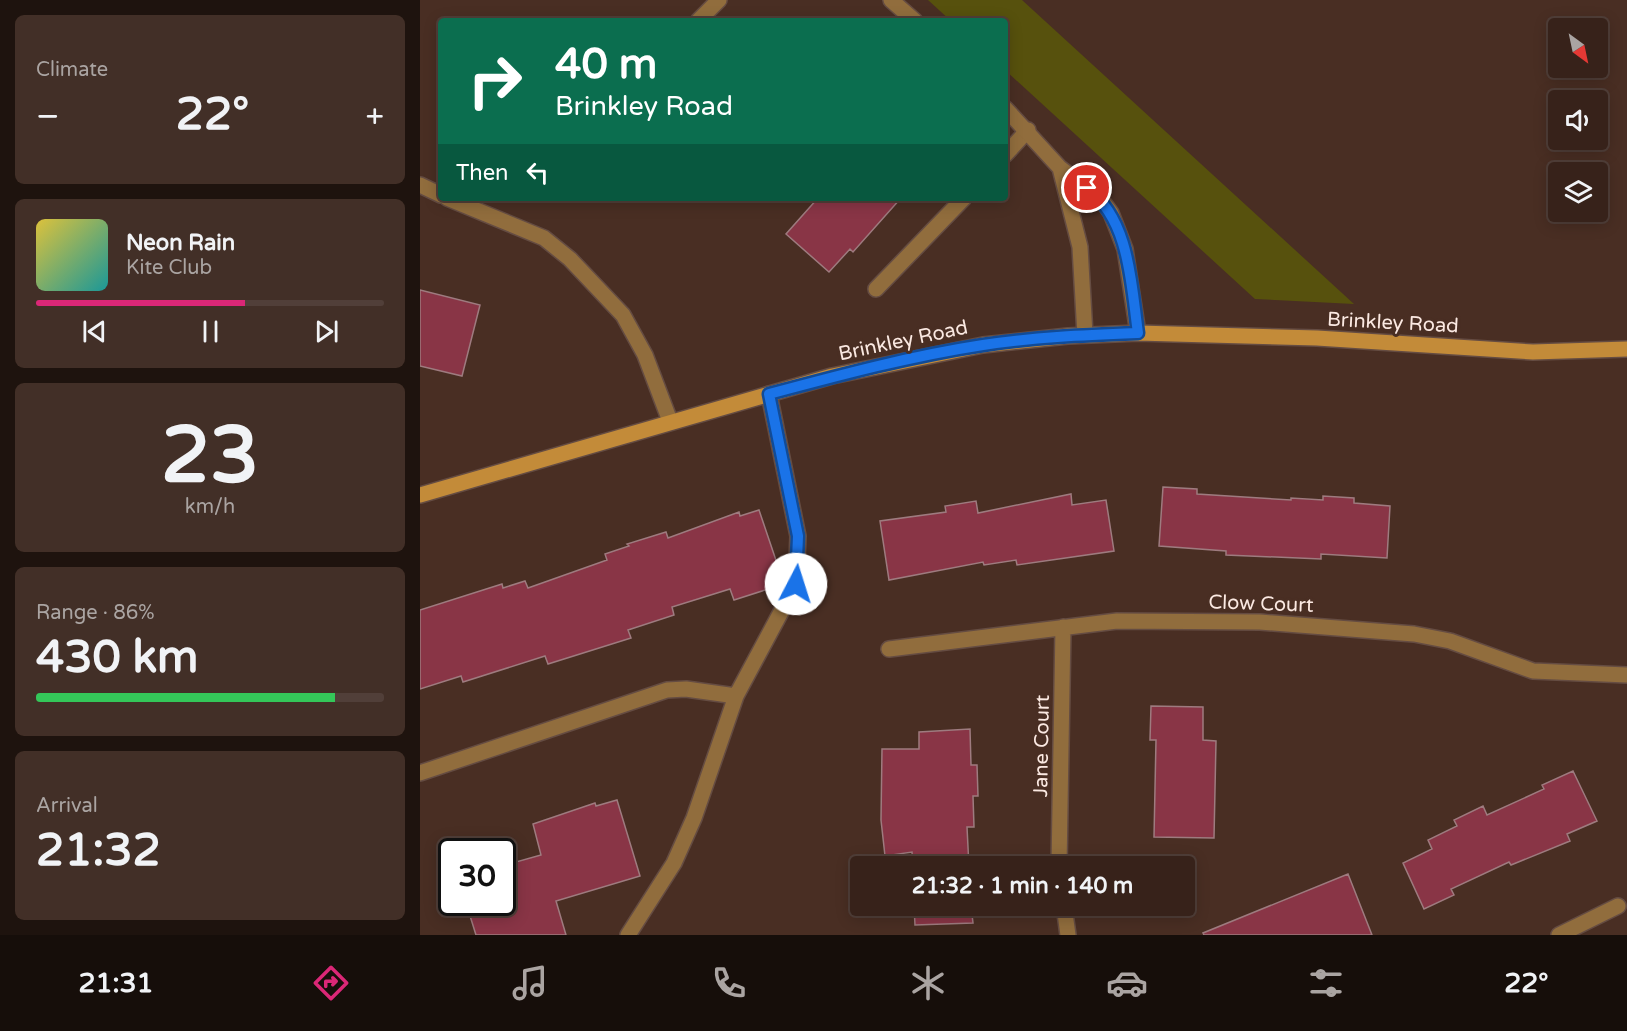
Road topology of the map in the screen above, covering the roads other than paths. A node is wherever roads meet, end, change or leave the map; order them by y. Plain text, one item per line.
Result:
1 (719, 0) edge
2 (891, 0) edge
3 (701, 18) edge
4 (912, 18) edge
5 (1008, 111) edge
6 (1028, 130) junction
7 (1008, 152) edge
8 (1060, 168) junction
9 (420, 185) edge
10 (438, 194) edge
11 (454, 201) edge
12 (961, 201) edge
13 (876, 289) dead end
14 (1138, 333) junction
15 (1085, 335) junction
16 (1627, 349) edge
17 (769, 394) junction
18 (670, 421) junction
19 (420, 495) edge
20 (1063, 627) junction
21 (889, 649) dead end
22 (1627, 675) edge
23 (736, 696) junction
24 (420, 773) edge
25 (1059, 856) edge
26 (1618, 906) dead end
27 (1065, 916) edge
28 (628, 935) edge
29 (1068, 935) edge
30 (1558, 935) edge

1 - 3 street
2 - 4 street
5 - 6 street
6 - 7 street
6 - 8 street
8 - 14 street
8 - 15 street
9 - 10 street
11 - 18 street
12 - 13 street
14 - 15 main road, Brinkley Road
14 - 16 main road, Brinkley Road
15 - 17 main road, Brinkley Road
17 - 18 main road, Brinkley Road
17 - 23 street
18 - 19 main road, Brinkley Road
20 - 21 street, Clow Court
20 - 22 street, Clow Court
20 - 25 street, Jane Court
23 - 24 street
23 - 28 street
26 - 30 street
27 - 29 street

